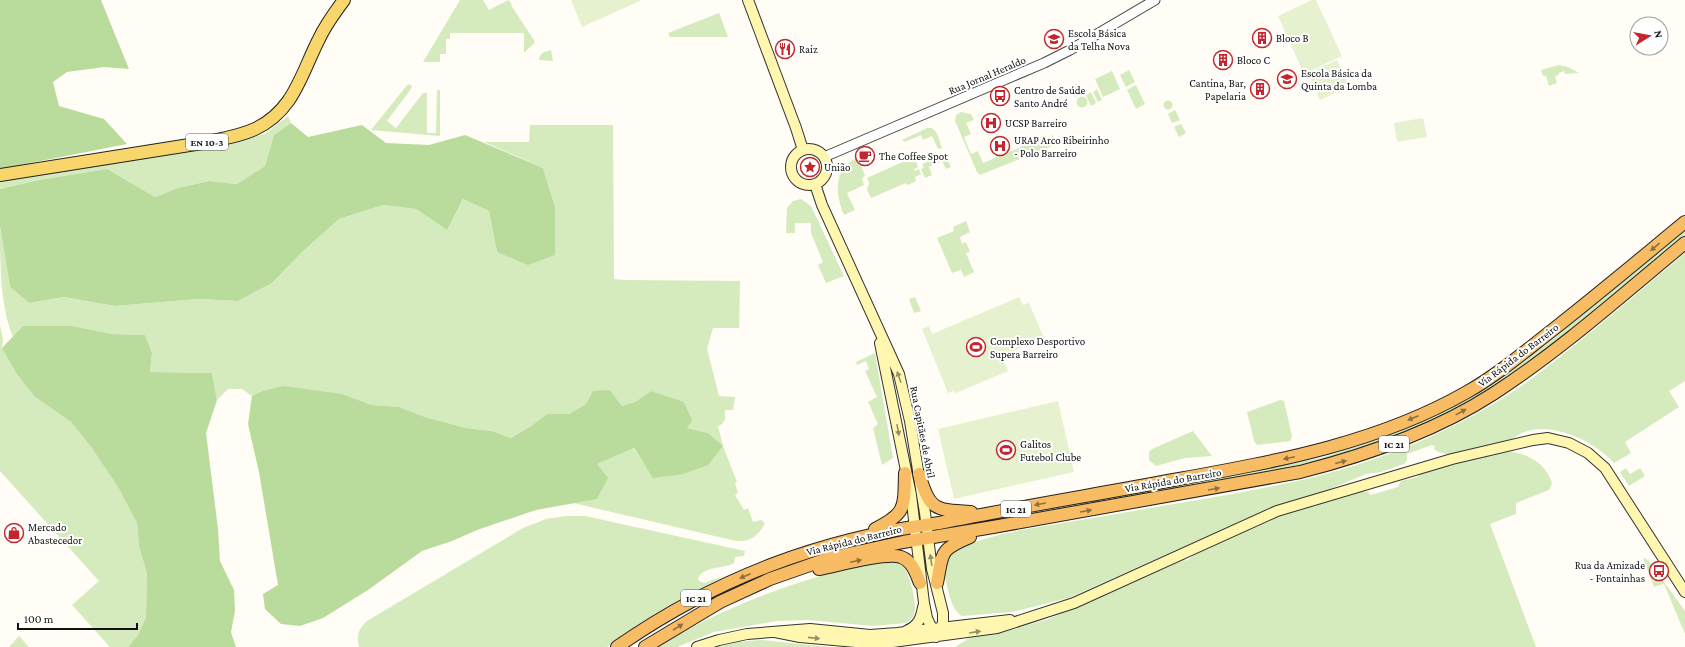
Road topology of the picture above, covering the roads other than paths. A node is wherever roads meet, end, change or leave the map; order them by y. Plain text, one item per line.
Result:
1 (344, 0) edge
2 (748, 0) edge
3 (1153, 1) edge
4 (803, 150) junction
5 (824, 157) junction
6 (0, 175) edge
7 (815, 184) junction
8 (1685, 222) edge
9 (1685, 243) edge
10 (875, 324) junction
11 (905, 473) junction
12 (919, 474) junction
13 (990, 513) junction
14 (921, 526) junction
15 (992, 527) junction
16 (856, 538) junction
17 (922, 539) junction
18 (920, 583) junction
19 (936, 584) junction
20 (751, 589) junction
21 (1685, 592) edge
22 (924, 603) junction
23 (942, 609) junction
24 (1024, 619) junction
25 (971, 623) junction
26 (936, 631) junction
27 (776, 632) junction
28 (897, 633) junction
29 (618, 647) edge
30 (645, 647) edge
31 (697, 647) edge

1 - 6 main road, EN 10-3
2 - 4 main road
3 - 5 street, Rua Jornal Heraldo
4 - 5 main road
4 - 7 main road
5 - 7 main road
7 - 10 main road, Rua Capitães de Abril
8 -> 13 highway, Via Rápida do Barreiro / IC 21
15 -> 9 highway, Via Rápida do Barreiro / IC 21
10 -> 11 main road, Rua Capitães de Abril
12 -> 10 main road, Rua Capitães de Abril
11 - 14 main road, Rua Capitães de Abril
11 - 16 highway
12 - 13 highway
12 - 14 main road, Rua Capitães de Abril
13 - 14 highway, Via Rápida do Barreiro / IC 21
14 - 16 highway, Via Rápida do Barreiro / IC 21
14 - 17 main road
15 - 17 highway, Via Rápida do Barreiro / IC 21
15 - 19 highway
16 -> 29 highway, Via Rápida do Barreiro / IC 21
17 - 18 main road
19 -> 17 main road
17 - 20 highway, Via Rápida do Barreiro / IC 21
20 -> 18 highway
18 - 22 main road
19 - 23 main road
30 -> 20 highway, Via Rápida do Barreiro / IC 21
21 - 24 main road
22 - 26 main road
22 - 28 main road
23 - 25 main road
23 - 26 main road
24 - 25 main road
26 -> 24 main road
25 - 26 main road
27 -> 26 main road
26 - 28 main road
27 - 28 main road
27 - 31 main road

